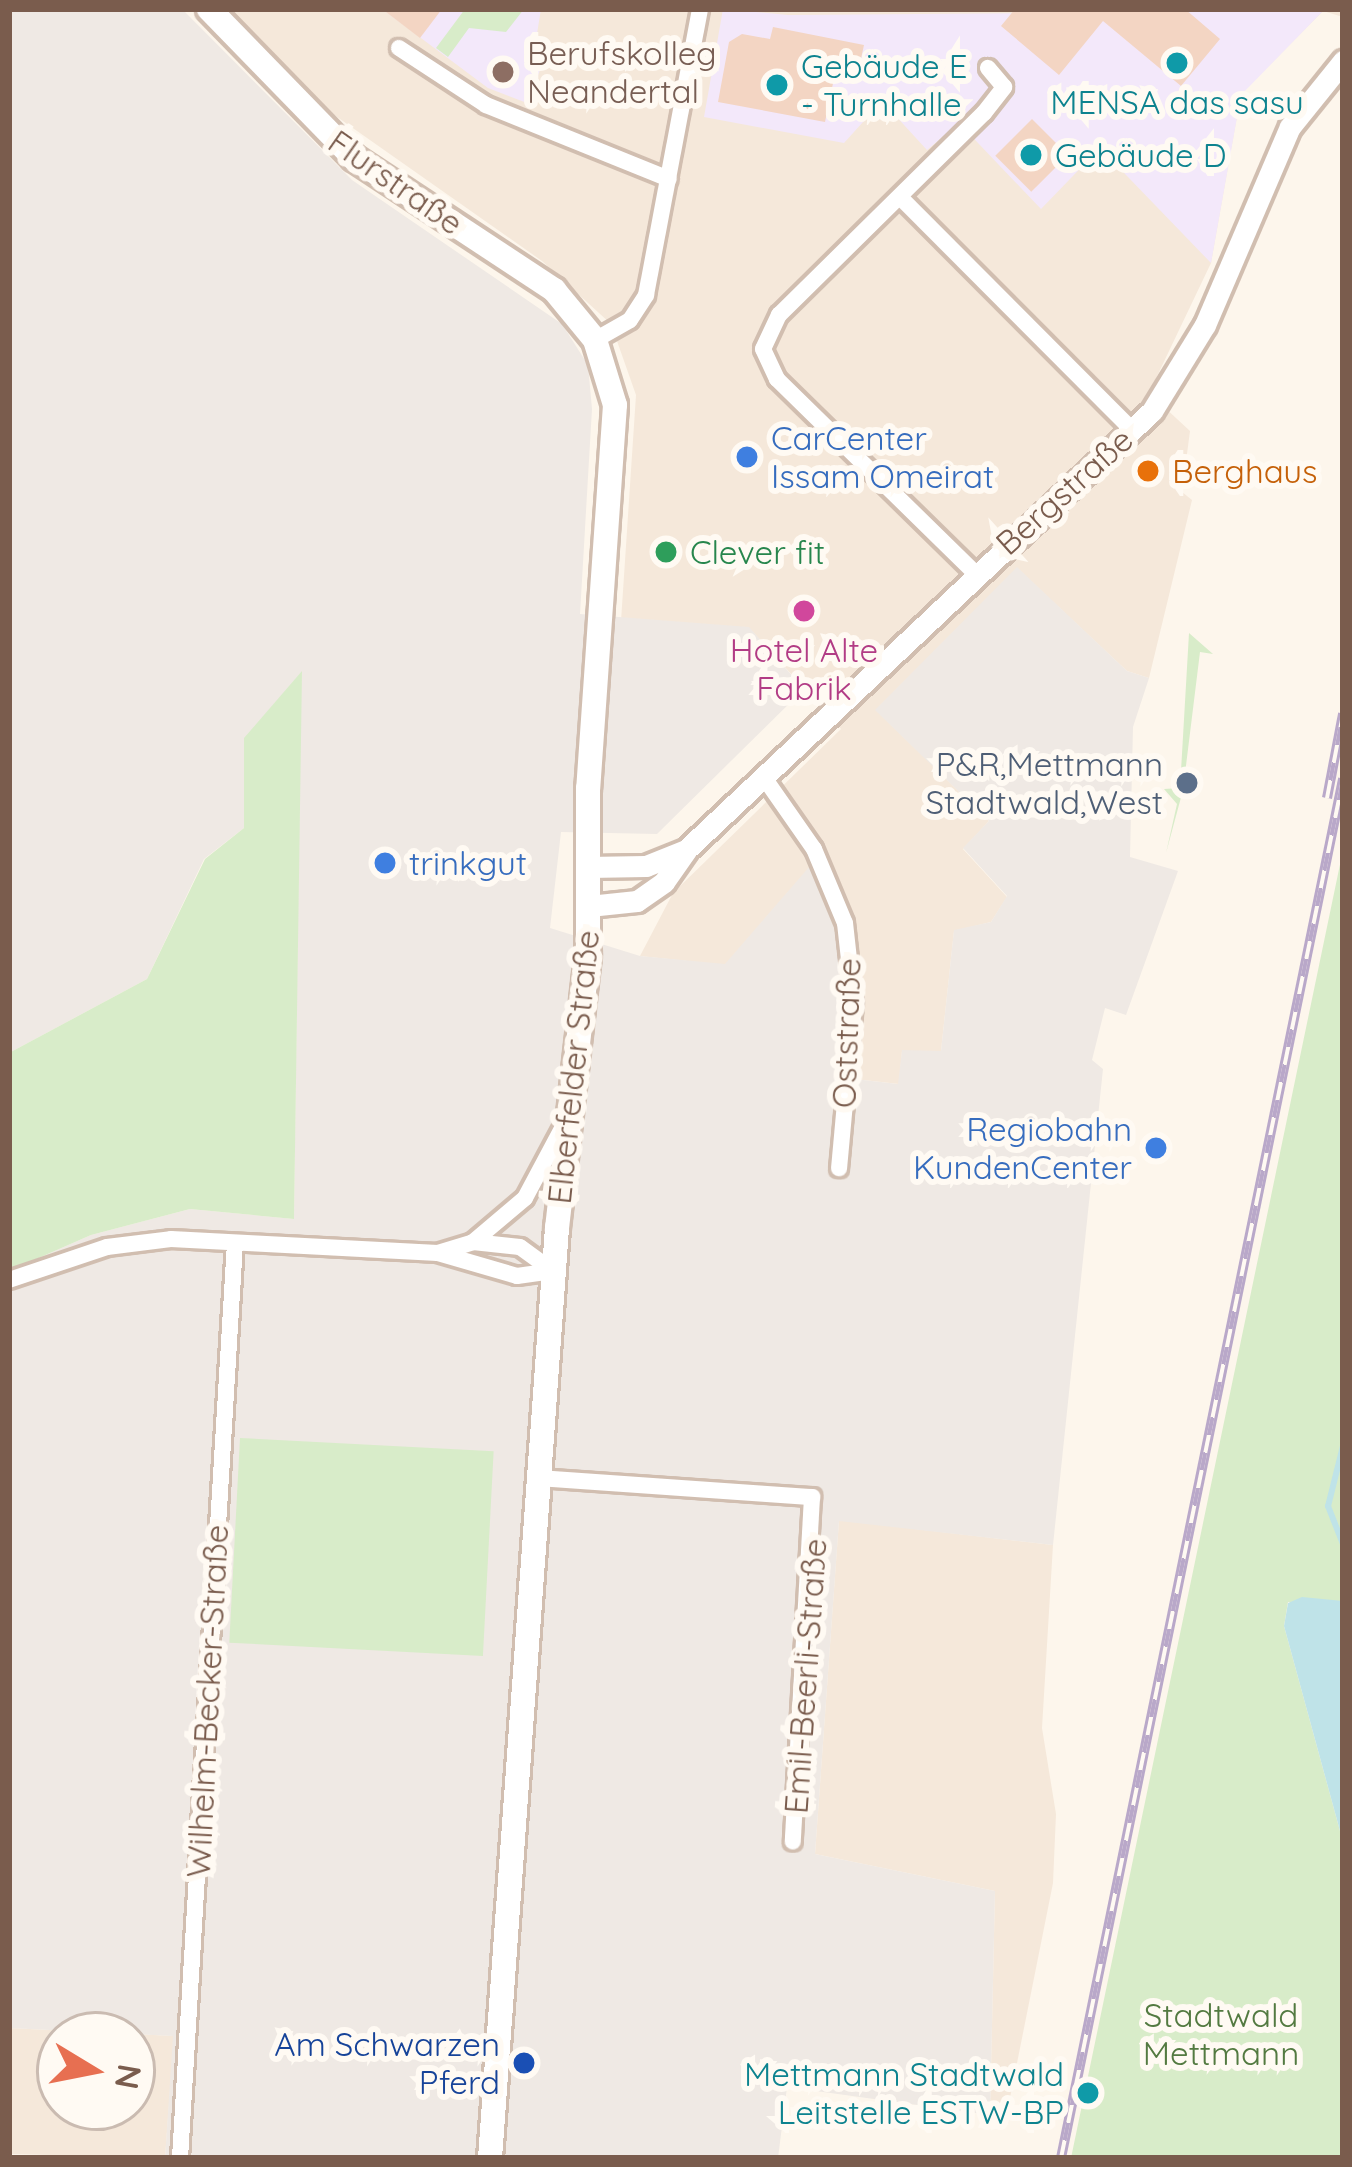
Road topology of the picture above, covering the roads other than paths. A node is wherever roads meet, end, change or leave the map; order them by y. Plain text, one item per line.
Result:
1 (208, 9) edge
2 (700, 9) edge
3 (399, 48) dead end
4 (1343, 61) edge
5 (988, 68) dead end
6 (669, 179) junction
7 (900, 197) junction
8 (595, 340) junction
9 (1133, 431) junction
10 (974, 572) junction
11 (763, 776) junction
12 (686, 850) junction
13 (588, 867) junction
14 (589, 906) junction
15 (567, 1118) junction
16 (839, 1168) dead end
17 (473, 1242) junction
18 (235, 1244) junction
19 (438, 1253) junction
20 (553, 1271) junction
21 (9, 1280) edge
22 (539, 1478) junction
23 (793, 1841) dead end
24 (489, 2156) edge
25 (180, 2158) edge

1 - 8 main road, Flurstraße
2 - 6 street
3 - 6 street
4 - 9 street, Bergstraße
5 - 7 street
6 - 8 street
7 - 9 street
7 - 10 street
8 - 13 main road, Elberfelder Straße
9 - 10 street, Bergstraße
10 - 11 street, Bergstraße
11 - 12 street, Bergstraße
11 - 16 street, Oststraße
12 - 13 street, Bergstraße
12 - 14 street, Bergstraße
13 - 14 main road, Elberfelder Straße
14 - 15 main road, Elberfelder Straße
15 - 17 street
15 - 20 main road, Elberfelder Straße
17 - 19 street
17 - 20 street
18 - 19 street
18 - 21 street
18 - 25 street, Wilhelm-Becker-Straße
19 - 20 street
20 - 22 main road, Elberfelder Straße
22 - 23 street, Emil-Beerli-Straße
22 - 24 main road, Elberfelder Straße

